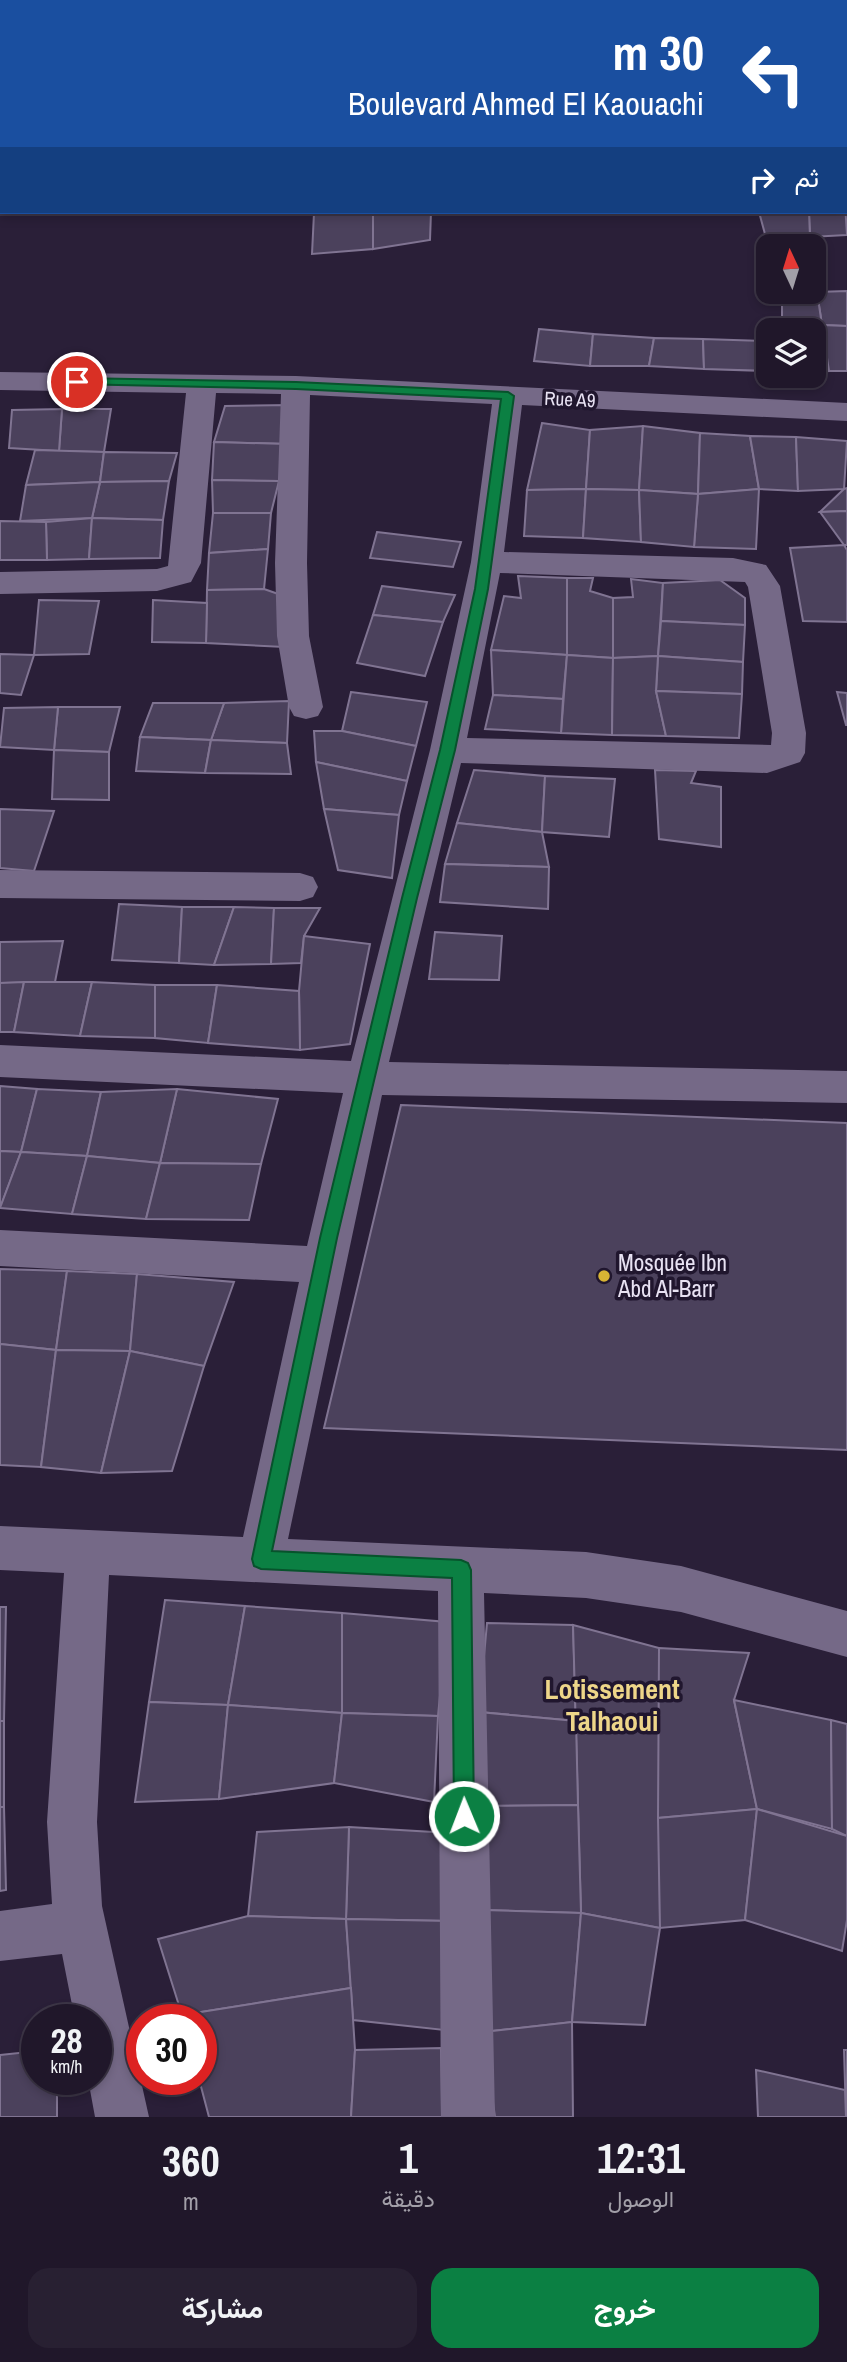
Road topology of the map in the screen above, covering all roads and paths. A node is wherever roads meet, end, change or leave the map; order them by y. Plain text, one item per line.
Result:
1 (202, 383) junction
2 (1, 385) edge
3 (296, 385) junction
4 (508, 396) junction
5 (847, 412) edge
6 (487, 562) junction
7 (0, 583) edge
8 (306, 707) dead end
9 (447, 750) junction
10 (0, 884) edge
11 (300, 887) dead end
12 (0, 1061) edge
13 (366, 1079) junction
14 (847, 1087) edge
15 (0, 1248) edge
16 (323, 1265) junction
17 (0, 1548) edge
18 (88, 1552) junction
19 (261, 1559) junction
20 (461, 1570) junction
21 (847, 1634) edge
22 (81, 1926) junction
23 (0, 1936) edge
24 (122, 2117) edge
25 (468, 2117) edge

1 - 2 street, Rue A9
1 - 3 street, Rue A9
1 - 7 street
3 - 4 street, Rue A9
3 - 8 street
4 - 5 street, Rue A9
4 - 6 street
6 - 9 street
6 - 9 street
9 - 13 street
10 - 11 street
12 - 13 street
13 - 14 street
13 - 16 street
15 - 16 street
16 - 19 street
17 - 18 street
18 - 19 street
18 - 22 street
19 - 20 street
20 - 21 street
20 - 25 street
22 - 23 street
22 - 24 street

